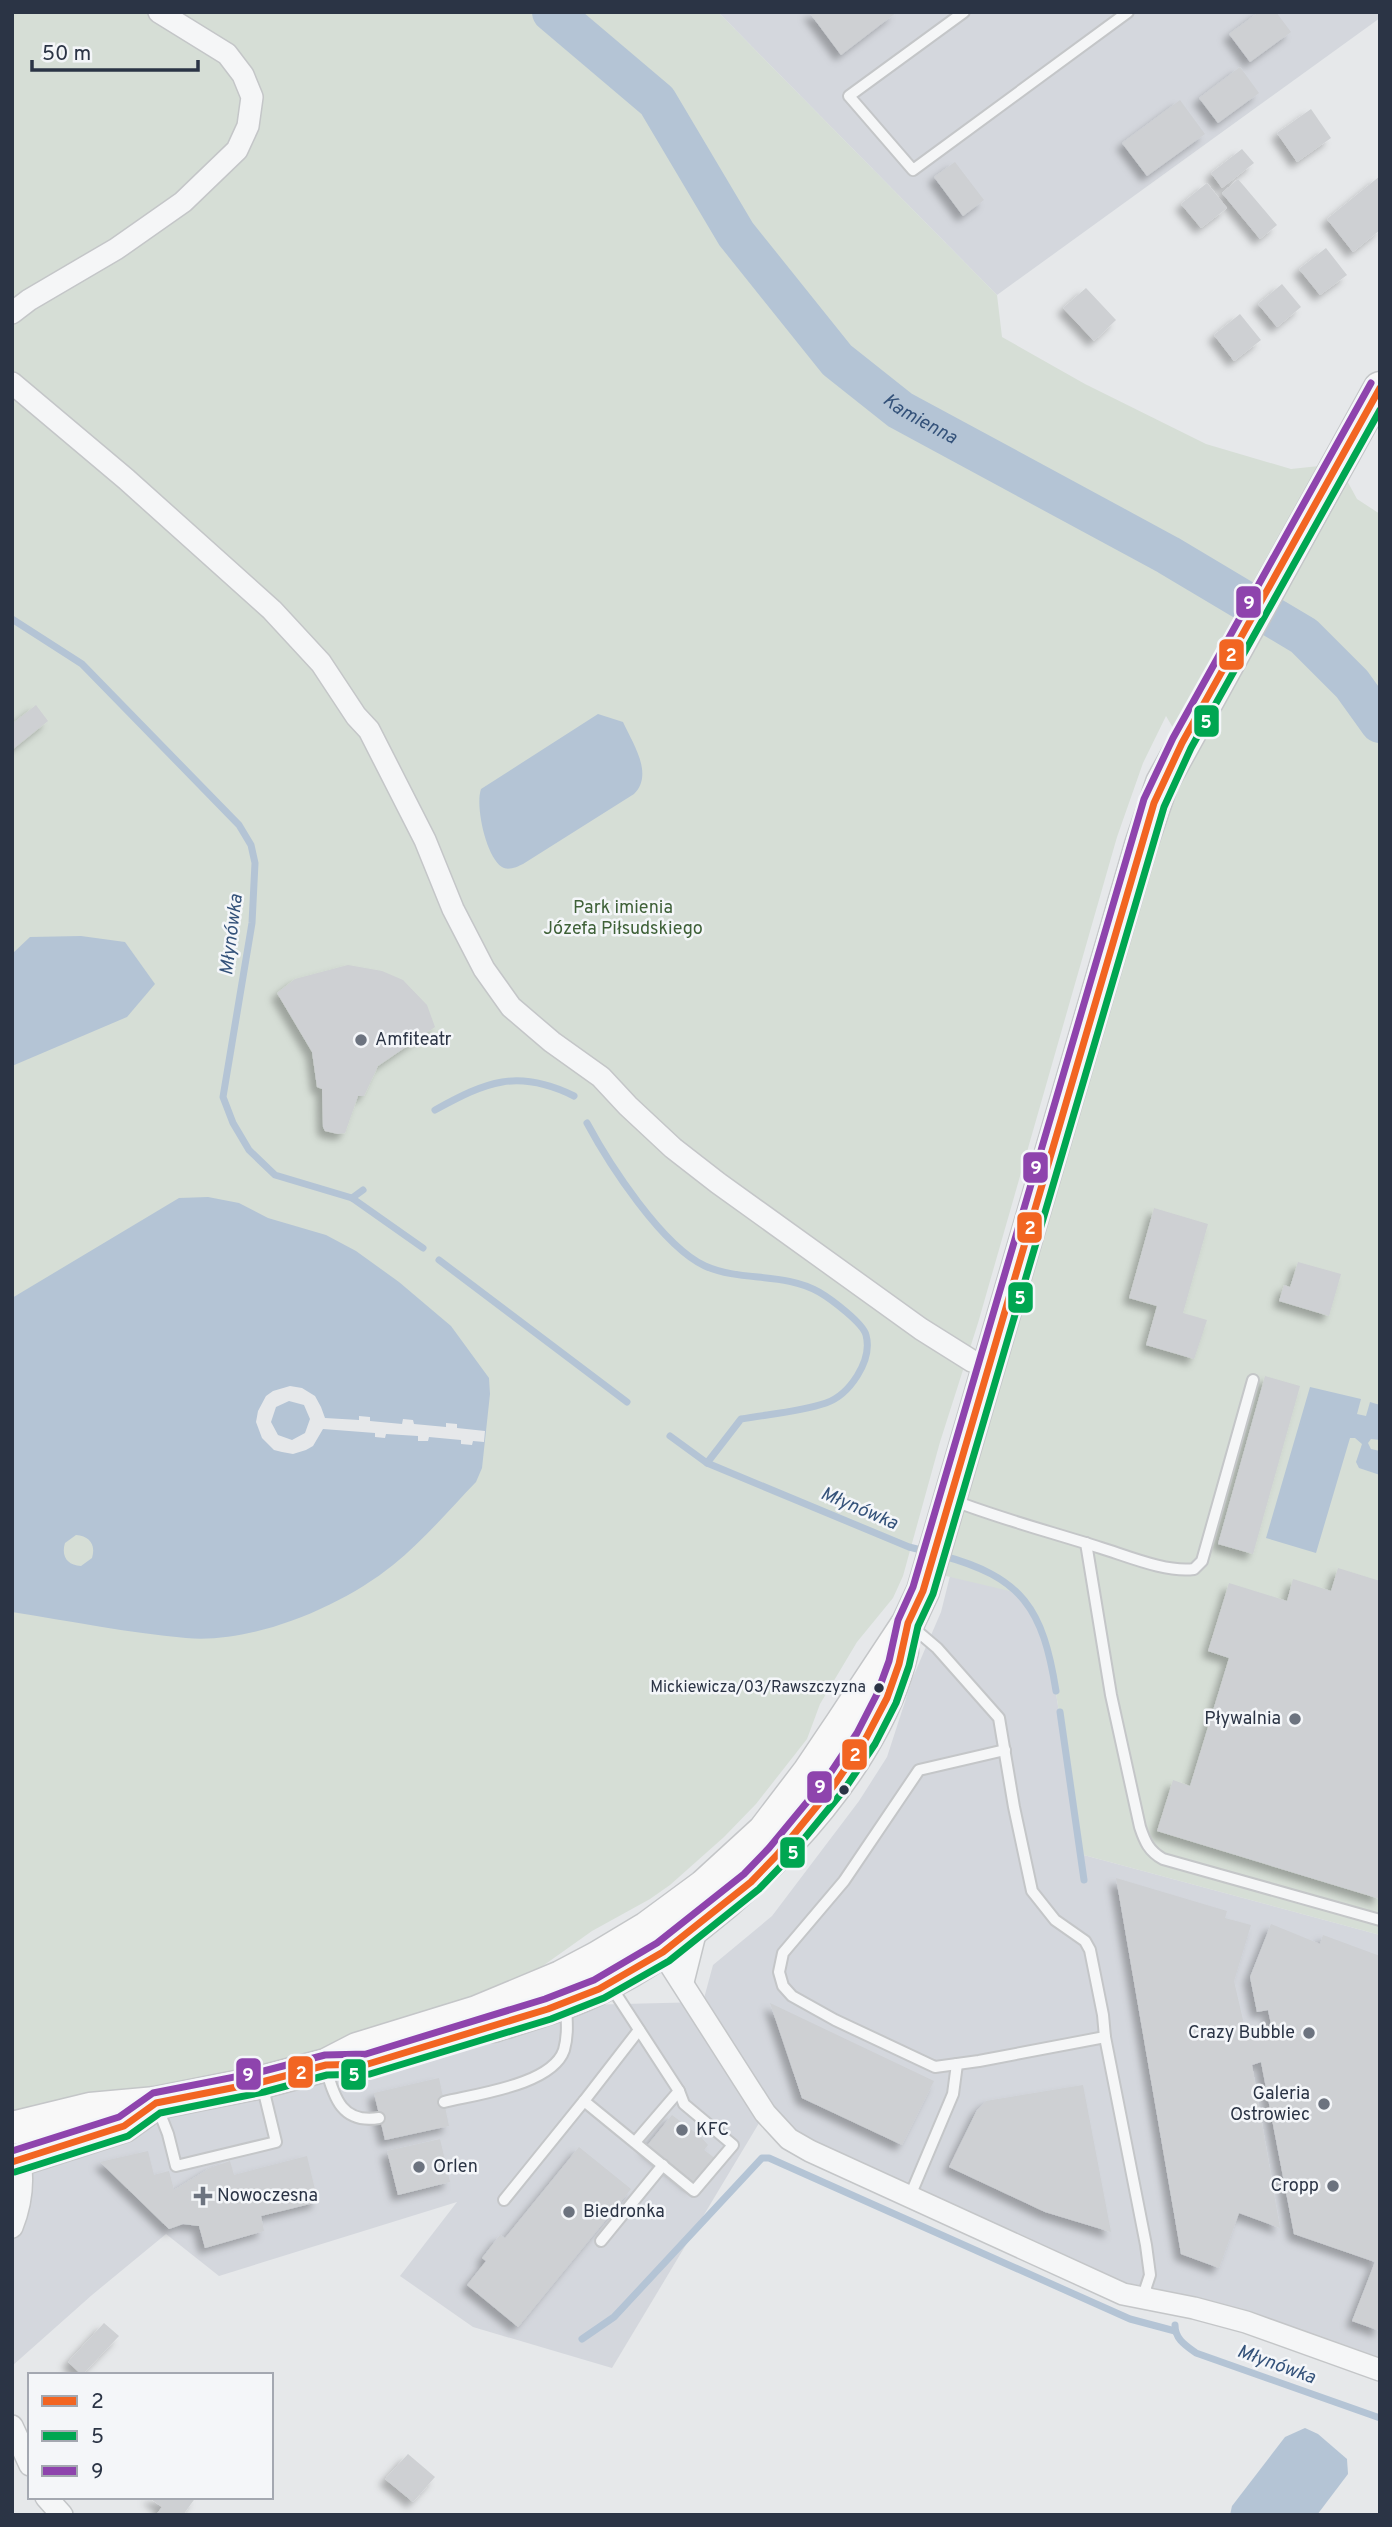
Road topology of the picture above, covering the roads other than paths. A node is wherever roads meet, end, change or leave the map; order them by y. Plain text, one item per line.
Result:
1 (159, 12) edge
2 (964, 12) edge
3 (1128, 12) edge
4 (12, 313) edge
5 (12, 383) edge
6 (1380, 388) edge
7 (989, 1367) junction
8 (1253, 1380) dead end
9 (950, 1499) junction
10 (1086, 1543) junction
11 (908, 1623) junction
12 (1005, 1751) junction
13 (1380, 1920) edge
14 (697, 1926) junction
15 (655, 1940) junction
16 (613, 1970) junction
17 (682, 1982) junction
18 (565, 2003) junction
19 (639, 2029) junction
20 (1105, 2037) junction
21 (957, 2064) junction
22 (326, 2066) junction
23 (262, 2082) junction
24 (679, 2091) junction
25 (584, 2101) junction
26 (444, 2102) dead end
27 (156, 2103) junction
28 (379, 2118) dead end
29 (636, 2141) junction
30 (14, 2146) edge
31 (663, 2165) junction
32 (909, 2196) junction
33 (505, 2200) dead end
34 (12, 2227) edge
35 (601, 2241) dead end
36 (1147, 2300) junction
37 (1380, 2370) edge
38 (12, 2426) edge
39 (28, 2461) edge
40 (48, 2499) edge
41 (62, 2515) edge

1 - 4 street
2 - 3 lane
5 - 7 street
6 - 7 street
7 - 9 street
8 - 10 lane
9 - 10 lane
9 - 11 street
10 - 13 lane
11 - 12 lane
11 - 14 street
11 - 15 street
12 - 20 lane
12 - 21 lane
14 - 15 street
14 - 17 street
15 - 16 street
15 - 17 street
16 - 17 street
16 - 18 street
16 - 19 lane
16 - 22 street
17 - 32 street
18 - 22 street
18 - 26 lane
19 - 24 lane
19 - 25 lane
20 - 21 lane
20 - 36 lane
21 - 32 lane
22 - 23 street
22 - 28 lane
23 - 27 street
23 - 27 lane
24 - 29 lane
24 - 31 lane
25 - 29 lane
25 - 33 lane
27 - 30 street
29 - 31 lane
30 - 34 street
31 - 35 lane
32 - 36 street
36 - 37 street
38 - 39 street
40 - 41 street

